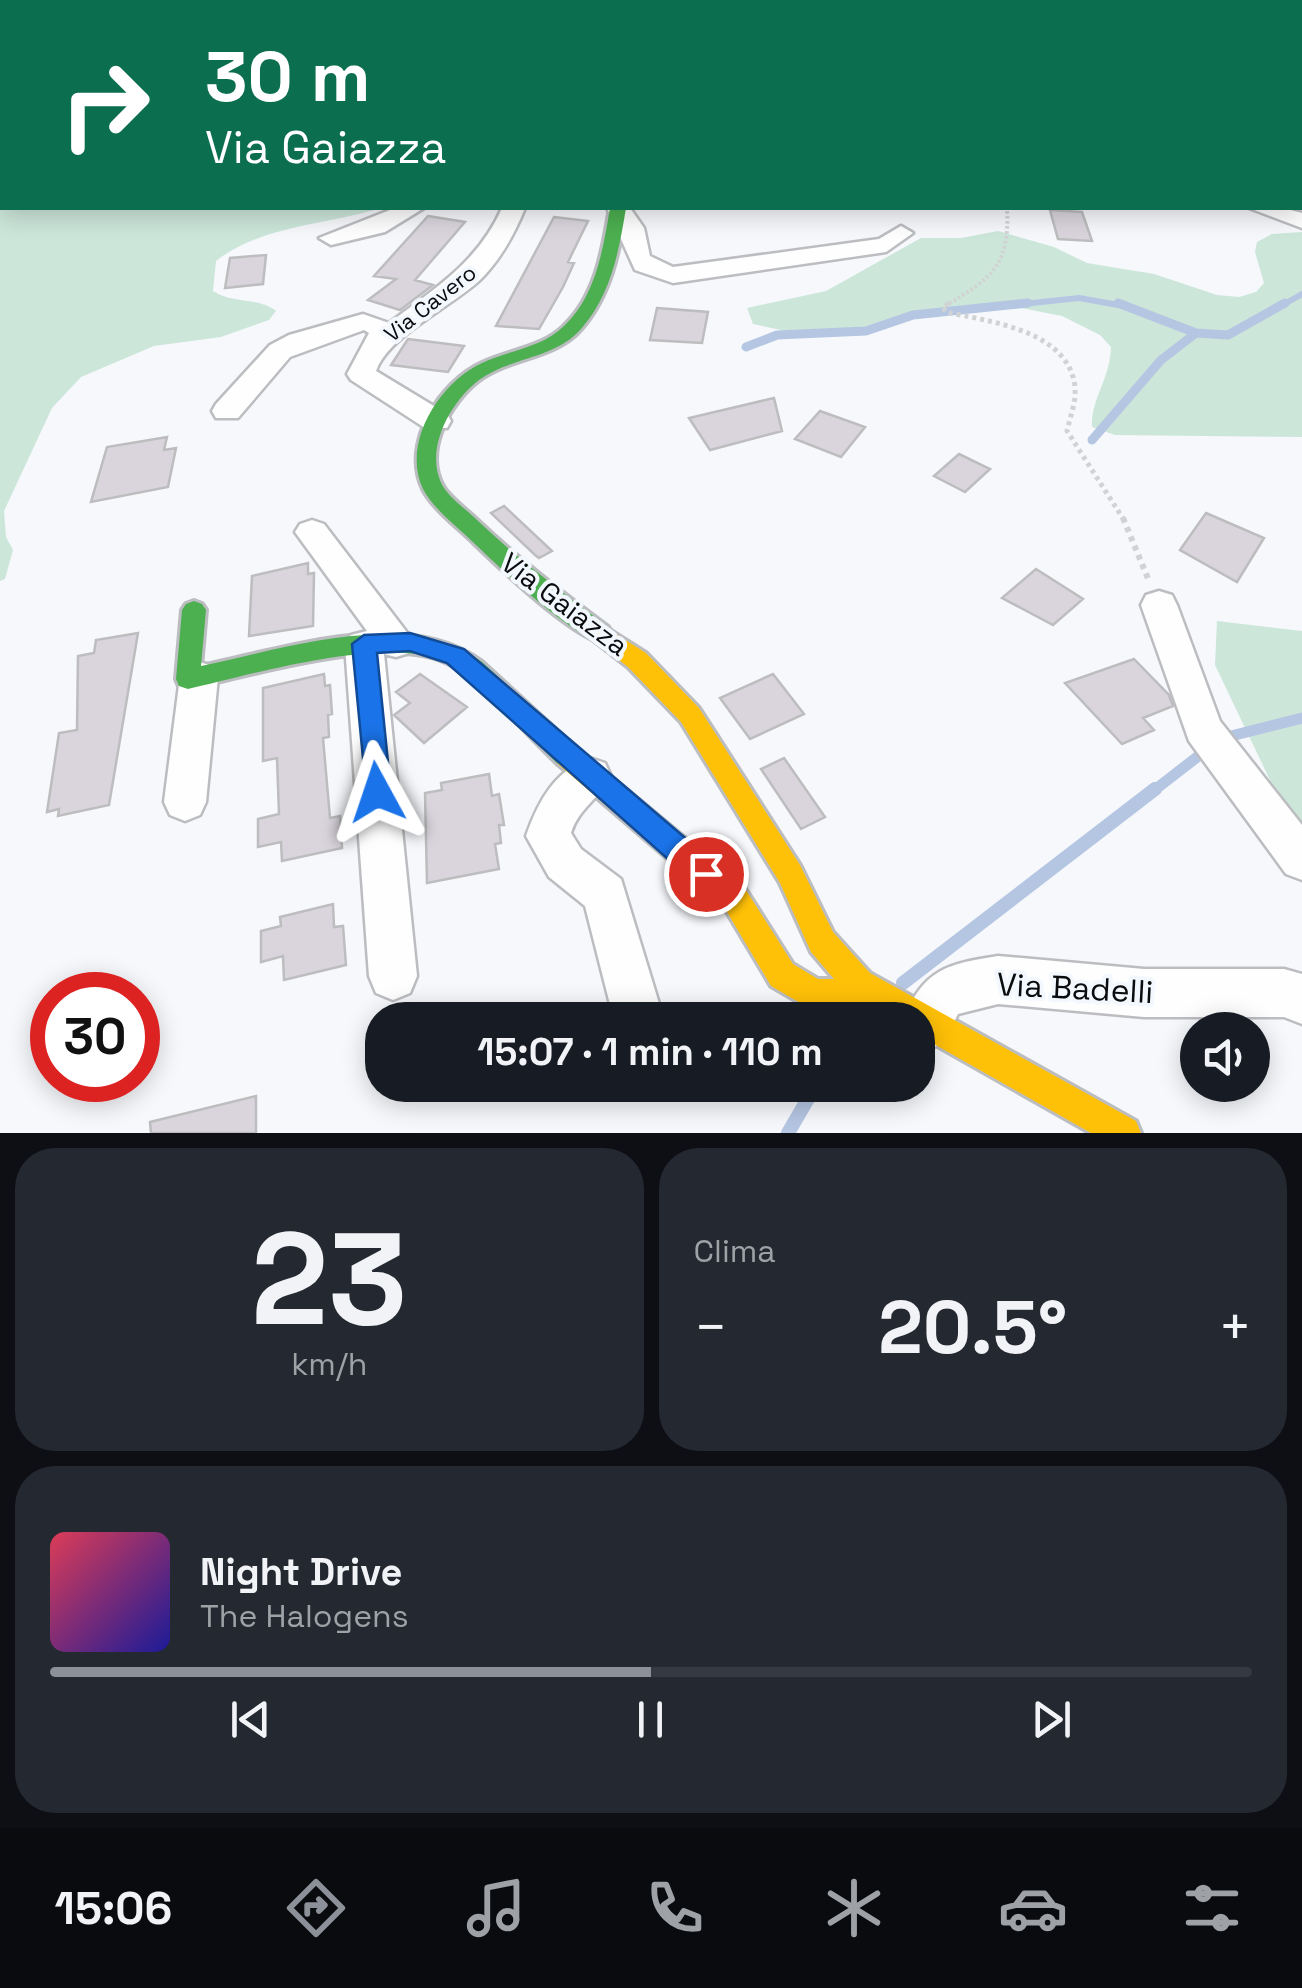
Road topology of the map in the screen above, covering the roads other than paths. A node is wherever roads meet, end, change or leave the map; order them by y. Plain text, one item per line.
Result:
1 (408, 210) edge
2 (513, 210) edge
3 (618, 210) edge
4 (619, 210) edge
5 (1266, 210) edge
6 (1302, 221) edge
7 (902, 233) dead end
8 (331, 238) dead end
9 (378, 344) junction
10 (226, 411) dead end
11 (436, 421) junction
12 (312, 532) dead end
13 (1159, 605) road end
14 (194, 610) dead end
15 (380, 644) junction
16 (199, 677) junction
17 (590, 776) junction
18 (185, 802) dead end
19 (1302, 860) edge
20 (393, 976) dead end
21 (859, 984) junction
22 (1302, 999) edge
23 (634, 1002) edge
24 (888, 1002) edge
25 (935, 1008) edge
26 (935, 1030) edge
27 (1124, 1133) edge

1 - 8 street
2 - 9 street, Via Cavero
3 - 11 main road, Via Gaiazza
4 - 7 street, Via Gaiazza
5 - 6 street
9 - 10 street
9 - 11 street, Via Cavero
11 - 21 main road, Via Gaiazza
12 - 15 street
13 - 19 street
14 - 16 main road
15 - 16 main road
15 - 17 main road
15 - 20 street
16 - 18 street
17 - 21 main road
17 - 23 street
21 - 24 main road, Via Gaiazza
22 - 25 street, Via Badelli
26 - 27 main road, Via Gaiazza

